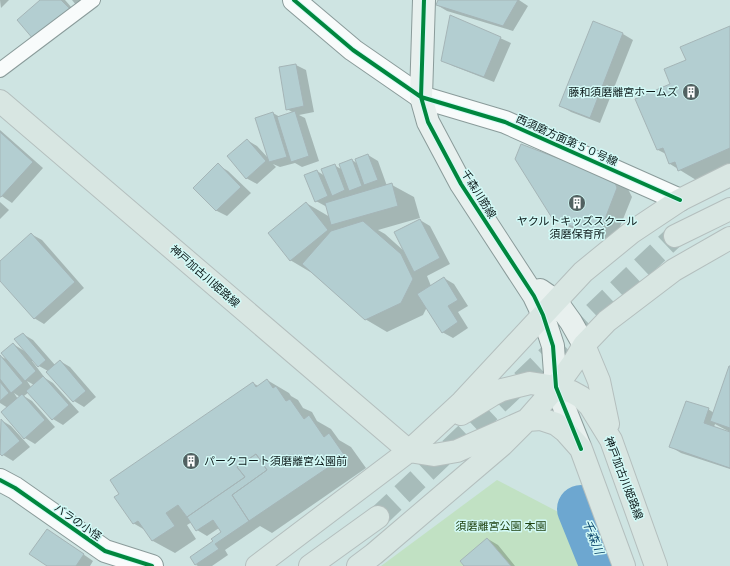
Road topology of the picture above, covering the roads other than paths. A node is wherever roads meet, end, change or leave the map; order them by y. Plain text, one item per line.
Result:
1 (93, 0) edge
2 (294, 0) edge
3 (424, 0) edge
4 (0, 70) edge
5 (421, 97) junction
6 (0, 101) edge
7 (730, 175) edge
8 (680, 200) junction
9 (730, 209) edge
10 (675, 236) tunnel mouth
11 (730, 238) edge
12 (549, 308) junction
13 (584, 345) junction
14 (556, 387) junction
15 (527, 420) junction
16 (611, 440) junction
17 (581, 449) junction
18 (410, 451) junction
19 (0, 480) edge
20 (378, 517) tunnel mouth
21 (152, 566) edge
22 (257, 566) edge
23 (310, 566) edge
24 (358, 566) edge
25 (624, 566) edge
26 (656, 566) edge

1 - 4 lane
2 - 5 street, 西須磨方面第５０号線
3 - 5 street, 千森川筋線
5 - 8 street, 西須磨方面第５０号線
5 - 12 street, 千森川筋線
6 - 18 main road, 神戸加古川姫路線
7 - 8 main road
8 - 12 main road
9 - 10 main road
11 - 13 main road
12 - 13 street
12 - 14 street, 千森川筋線
12 - 18 main road
13 - 14 main road
13 - 16 main road
14 - 15 main road
14 - 16 main road, 神戸加古川姫路線
14 - 17 street, 千森川筋線
14 - 18 main road, 神戸加古川姫路線
15 - 17 main road
15 - 18 main road
15 - 24 main road
16 - 26 main road, 神戸加古川姫路線
17 - 25 main road
18 - 22 main road
19 - 21 street, バラの小怪
20 - 23 main road

